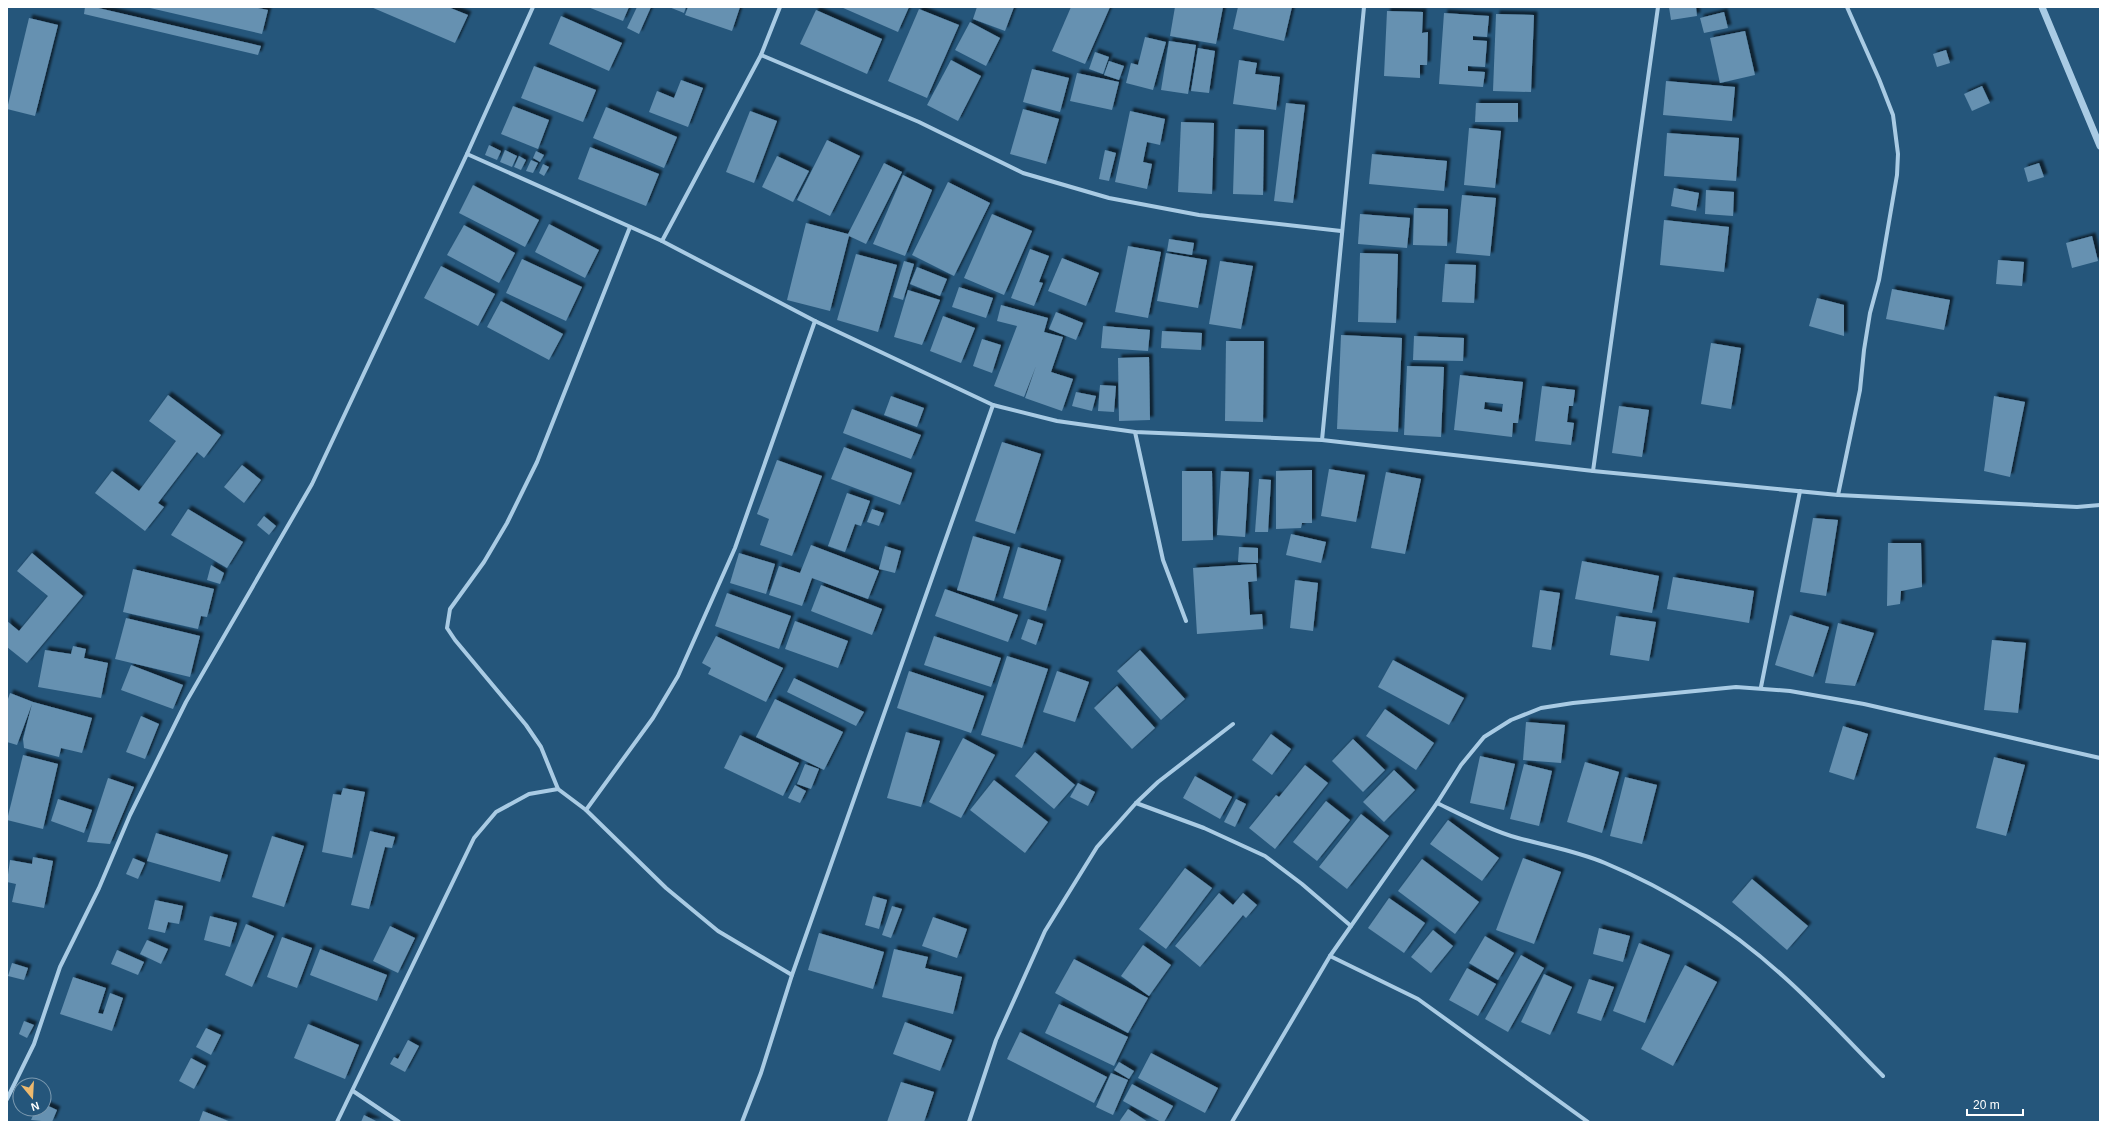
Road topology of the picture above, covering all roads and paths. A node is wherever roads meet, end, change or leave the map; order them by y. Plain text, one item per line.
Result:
1 (533, 7) edge
2 (780, 7) edge
3 (1364, 7) edge
4 (1658, 7) edge
5 (1847, 7) edge
6 (2042, 7) edge
7 (761, 55) junction
8 (2100, 146) edge
9 (467, 154) junction
10 (630, 227) junction
11 (1341, 231) junction
12 (662, 241) junction
13 (815, 321) junction
14 (993, 405) junction
15 (1134, 432) junction
16 (1322, 440) junction
17 (1593, 471) junction
18 (1800, 491) junction
19 (1838, 495) junction
20 (2100, 505) edge
21 (1186, 621) dead end
22 (1761, 687) junction
23 (1233, 724) dead end
24 (2100, 758) edge
25 (558, 789) junction
26 (1136, 803) junction
27 (1437, 803) junction
28 (586, 810) junction
29 (1351, 926) junction
30 (1330, 956) junction
31 (792, 975) junction
32 (1883, 1076) dead end
33 (353, 1091) junction
34 (7, 1099) edge
35 (337, 1122) edge
36 (399, 1122) edge
37 (742, 1122) edge
38 (969, 1122) edge
39 (1232, 1122) edge
40 (1588, 1122) edge

1 - 9 street
2 - 7 street
3 - 11 street
4 - 17 street
5 - 19 street
6 - 8 street
7 - 11 street
7 - 12 street
9 - 10 street
9 - 34 street
10 - 12 street
10 - 25 street
11 - 16 street
12 - 13 street
13 - 14 street
13 - 28 street
14 - 15 street
14 - 31 street
15 - 16 street
15 - 21 street
16 - 17 street
17 - 18 street
18 - 19 street
18 - 22 street
19 - 20 street
22 - 24 street
22 - 27 street
23 - 26 street
25 - 28 street
25 - 33 street
26 - 29 street
26 - 38 street
27 - 29 street
27 - 32 street
28 - 31 street
29 - 30 street
30 - 39 street
30 - 40 street
31 - 37 street
33 - 35 street
33 - 36 street

